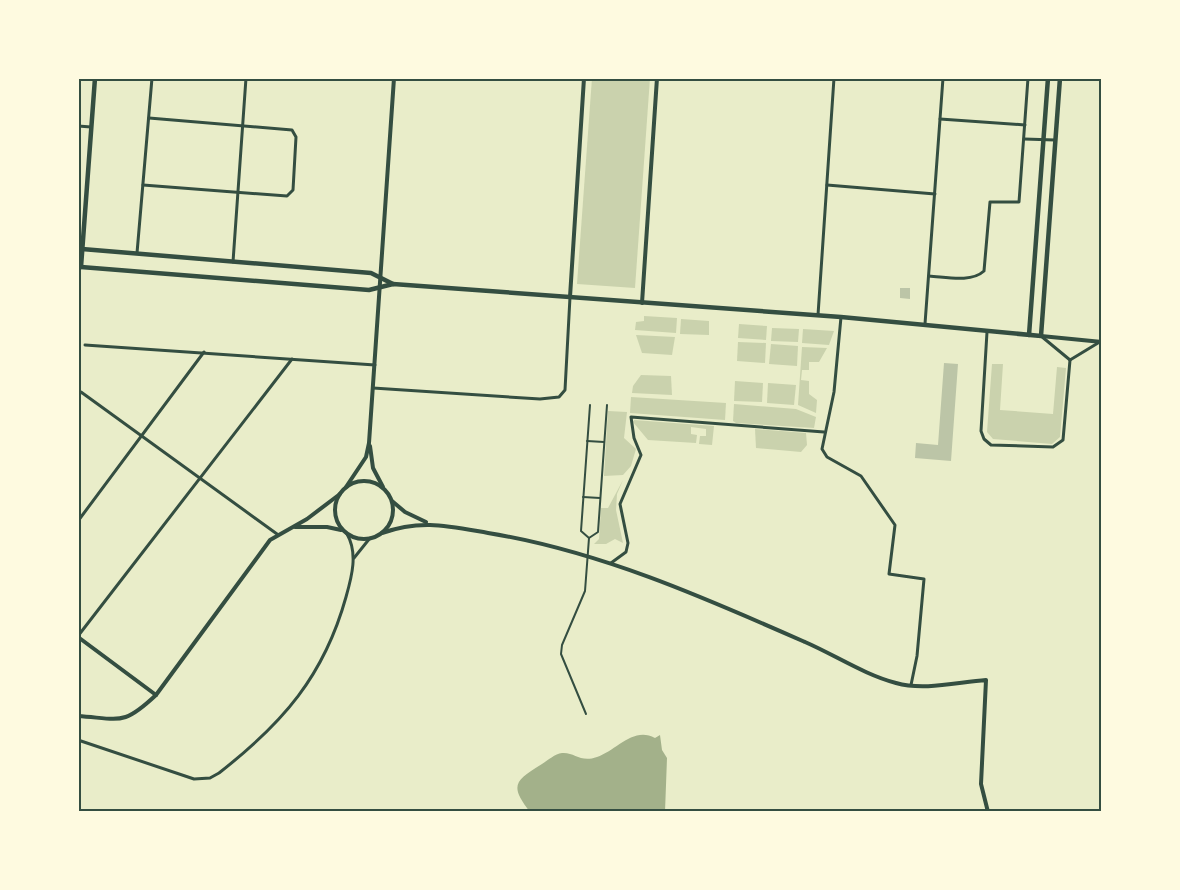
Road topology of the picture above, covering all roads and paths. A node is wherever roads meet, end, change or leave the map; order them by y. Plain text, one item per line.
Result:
1 (95, 78) edge
2 (152, 78) edge
3 (246, 78) edge
4 (394, 78) edge
5 (584, 78) edge
6 (657, 78) edge
7 (834, 78) edge
8 (943, 78) edge
9 (1028, 78) edge
10 (1048, 78) edge
11 (1060, 78) edge
12 (148, 118) junction
13 (940, 119) junction
14 (1024, 125) junction
15 (78, 126) edge
16 (243, 126) junction
17 (91, 128) junction
18 (1024, 139) junction
19 (1044, 139) junction
20 (1055, 140) junction
21 (143, 185) junction
22 (827, 185) junction
23 (238, 192) junction
24 (935, 194) junction
25 (78, 243) edge
26 (82, 249) junction
27 (137, 254) junction
28 (233, 263) junction
29 (79, 268) edge
30 (928, 276) junction
31 (382, 279) junction
32 (393, 284) junction
33 (381, 287) junction
34 (570, 297) junction
35 (642, 303) junction
36 (818, 315) junction
37 (841, 317) junction
38 (925, 324) junction
39 (987, 332) junction
40 (1029, 335) junction
41 (1041, 336) junction
42 (1101, 342) edge
43 (85, 345) dead end
44 (204, 352) junction
45 (291, 359) junction
46 (1070, 360) junction
47 (375, 365) junction
48 (373, 388) junction
49 (80, 394) edge
50 (590, 405) dead end
51 (607, 405) dead end
52 (824, 432) junction
53 (142, 435) junction
54 (587, 441) junction
55 (604, 442) junction
56 (369, 443) junction
57 (199, 477) junction
58 (346, 487) junction
59 (385, 490) junction
60 (340, 494) junction
61 (583, 497) junction
62 (600, 498) junction
63 (391, 499) junction
64 (78, 521) edge
65 (432, 524) junction
66 (294, 527) junction
67 (345, 532) junction
68 (382, 533) junction
69 (277, 534) junction
70 (370, 538) junction
71 (589, 539) junction
72 (354, 560) junction
73 (611, 563) junction
74 (78, 637) edge
75 (911, 686) junction
76 (156, 695) junction
77 (586, 714) dead end
78 (78, 716) edge
79 (78, 740) edge
80 (988, 812) edge

1 - 17 main road
2 - 12 street
3 - 16 street
4 - 31 street
5 - 34 street
6 - 35 street
7 - 22 street
8 - 13 street
9 - 14 street
10 - 19 main road
11 - 20 main road
12 - 16 street
12 - 21 street
13 - 14 street
13 - 24 street
14 - 18 street
15 - 17 street
16 - 23 street
16 - 23 street
17 - 26 main road
18 - 19 street
18 - 30 street
19 - 20 street
19 - 40 main road
20 - 41 main road
21 - 23 street
21 - 27 street
22 - 24 street
22 - 36 street
23 - 28 street
24 - 30 street
25 - 26 main road
26 - 27 main road
26 - 29 main road
27 - 28 main road
28 - 31 main road
29 - 33 main road
30 - 38 street
31 - 32 main road
31 - 33 street
32 - 33 main road
32 - 34 main road
33 - 47 street
34 - 35 main road
34 - 48 street
35 - 36 main road
36 - 37 main road
37 - 38 main road
37 - 52 street
38 - 39 main road
39 - 40 main road
39 - 46 street
40 - 41 main road
41 - 42 street
41 - 46 street
42 - 46 street
43 - 44 street
44 - 45 street
44 - 53 street
45 - 47 street
45 - 57 street
47 - 48 street
48 - 56 street
49 - 53 street
50 - 54 street
51 - 55 street
52 - 73 street
52 - 75 street
53 - 57 street
53 - 64 street
54 - 55 street
54 - 61 street
55 - 62 street
56 - 58 street
56 - 59 street
57 - 69 street
57 - 74 street
58 - 59 street
58 - 60 street
59 - 63 street
60 - 66 street
60 - 67 street
61 - 62 street
61 - 71 street
62 - 71 street
63 - 65 street
63 - 68 street
65 - 68 street
65 - 73 street
66 - 67 street
66 - 69 street
67 - 70 street
67 - 72 street
68 - 70 street
69 - 76 street
70 - 72 street
71 - 77 street
72 - 79 street
73 - 75 street
74 - 76 street
75 - 80 street
76 - 78 street

